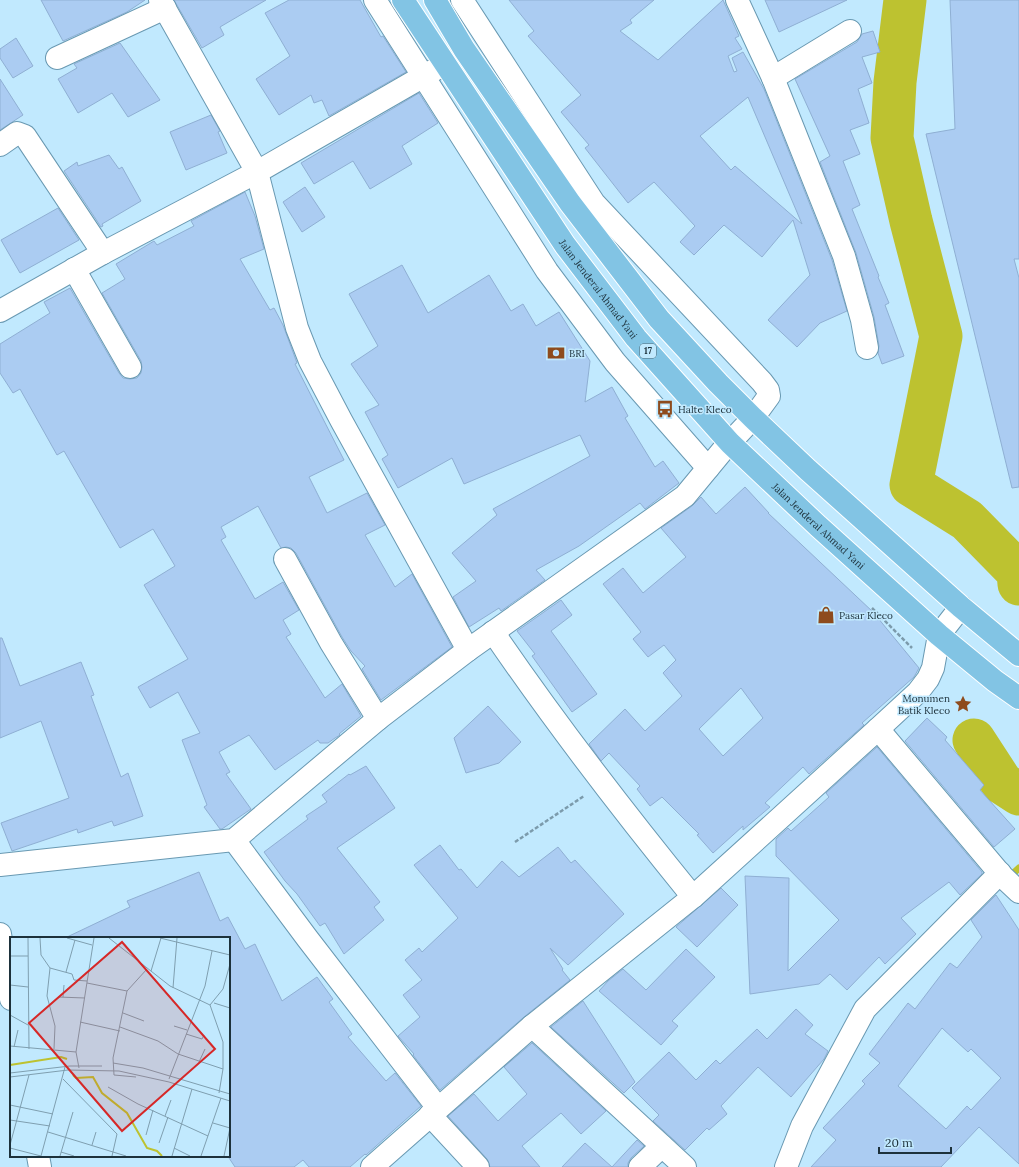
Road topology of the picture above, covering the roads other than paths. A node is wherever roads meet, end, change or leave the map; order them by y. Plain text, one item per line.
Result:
1 (404, 0) edge
2 (435, 0) edge
3 (462, 0) edge
4 (737, 0) edge
5 (162, 4) edge
6 (379, 6) edge
7 (850, 31) dead end
8 (57, 58) dead end
9 (445, 64) junction
10 (424, 76) junction
11 (511, 76) junction
12 (773, 78) junction
13 (490, 87) junction
14 (476, 112) junction
15 (535, 112) junction
16 (453, 122) junction
17 (516, 124) junction
18 (0, 145) edge
19 (257, 172) junction
20 (103, 253) junction
21 (74, 269) junction
22 (0, 311) edge
23 (867, 348) dead end
24 (130, 367) dead end
25 (753, 418) junction
26 (730, 442) junction
27 (708, 468) junction
28 (285, 560) dead end
29 (961, 607) junction
30 (493, 632) junction
31 (939, 635) junction
32 (468, 650) junction
33 (1019, 656) edge
34 (1019, 698) edge
35 (378, 719) junction
36 (878, 729) junction
37 (234, 840) junction
38 (0, 865) edge
39 (1008, 882) edge
40 (693, 896) junction
41 (0, 934) edge
42 (10, 992) edge
43 (532, 1026) junction
44 (434, 1112) junction
45 (662, 1146) junction
46 (38, 1157) edge
47 (40, 1167) edge
48 (372, 1167) edge
49 (478, 1167) edge
50 (640, 1167) edge
51 (685, 1167) edge
52 (786, 1167) edge

1 - 6 street
1 - 9 highway, Jalan Jenderal Ahmad Yani / 17
2 - 13 highway
3 - 11 street
4 - 12 street
5 - 8 street
5 - 19 street
6 - 10 street
7 - 12 street
9 - 10 street
9 - 14 highway, Jalan Jenderal Ahmad Yani / 17
10 - 16 street
10 - 19 street
11 - 13 street
11 - 15 street
12 - 23 street
13 - 17 highway
14 - 16 street
14 - 26 highway, Jalan Jenderal Ahmad Yani / 17
15 - 17 street
15 - 25 street
16 - 27 street
17 - 25 highway
18 - 20 street
19 - 20 street
19 - 32 street
20 - 21 street
21 - 22 street
21 - 24 street
25 - 26 street
25 - 29 highway
26 - 27 street
26 - 31 highway, Jalan Jenderal Ahmad Yani / 17
27 - 30 street
28 - 35 street
29 - 31 street
29 - 33 highway
30 - 32 street
30 - 40 street
31 - 34 highway, Jalan Jenderal Ahmad Yani / 17
31 - 36 street
32 - 35 street
35 - 37 street
36 - 39 street
36 - 40 street
37 - 38 street
37 - 44 street
39 - 52 street
40 - 43 street
41 - 42 street
43 - 44 street
43 - 45 street
44 - 48 street
44 - 49 street
45 - 50 street
45 - 51 street
46 - 47 street

